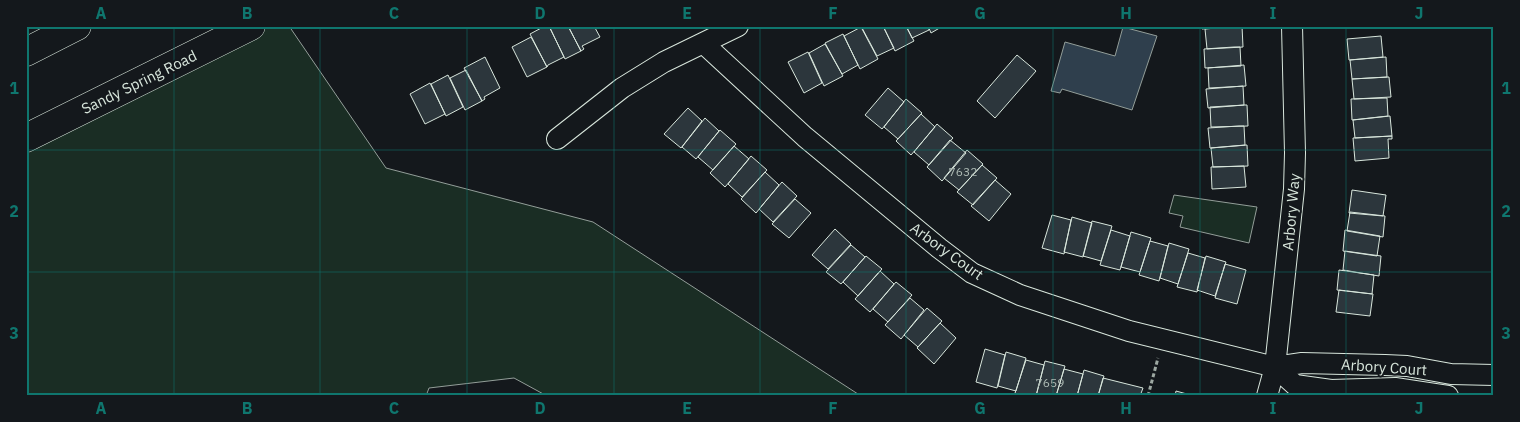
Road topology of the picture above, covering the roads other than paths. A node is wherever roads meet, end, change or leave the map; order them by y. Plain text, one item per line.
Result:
1 (77, 26) edge
2 (251, 26) edge
3 (738, 26) edge
4 (1292, 26) edge
5 (703, 43) junction
6 (26, 52) edge
7 (26, 138) edge
8 (557, 139) dead end
9 (1275, 367) junction
10 (1494, 375) edge
11 (1267, 396) edge
12 (1448, 396) edge

1 - 6 main road
2 - 7 main road, Sandy Spring Road
3 - 5 street
4 - 9 street, Arbory Way
5 - 8 street
5 - 9 street, Arbory Court
9 - 10 street, Arbory Court
9 - 11 street, Arbory Way
9 - 12 street, Arbory Court

